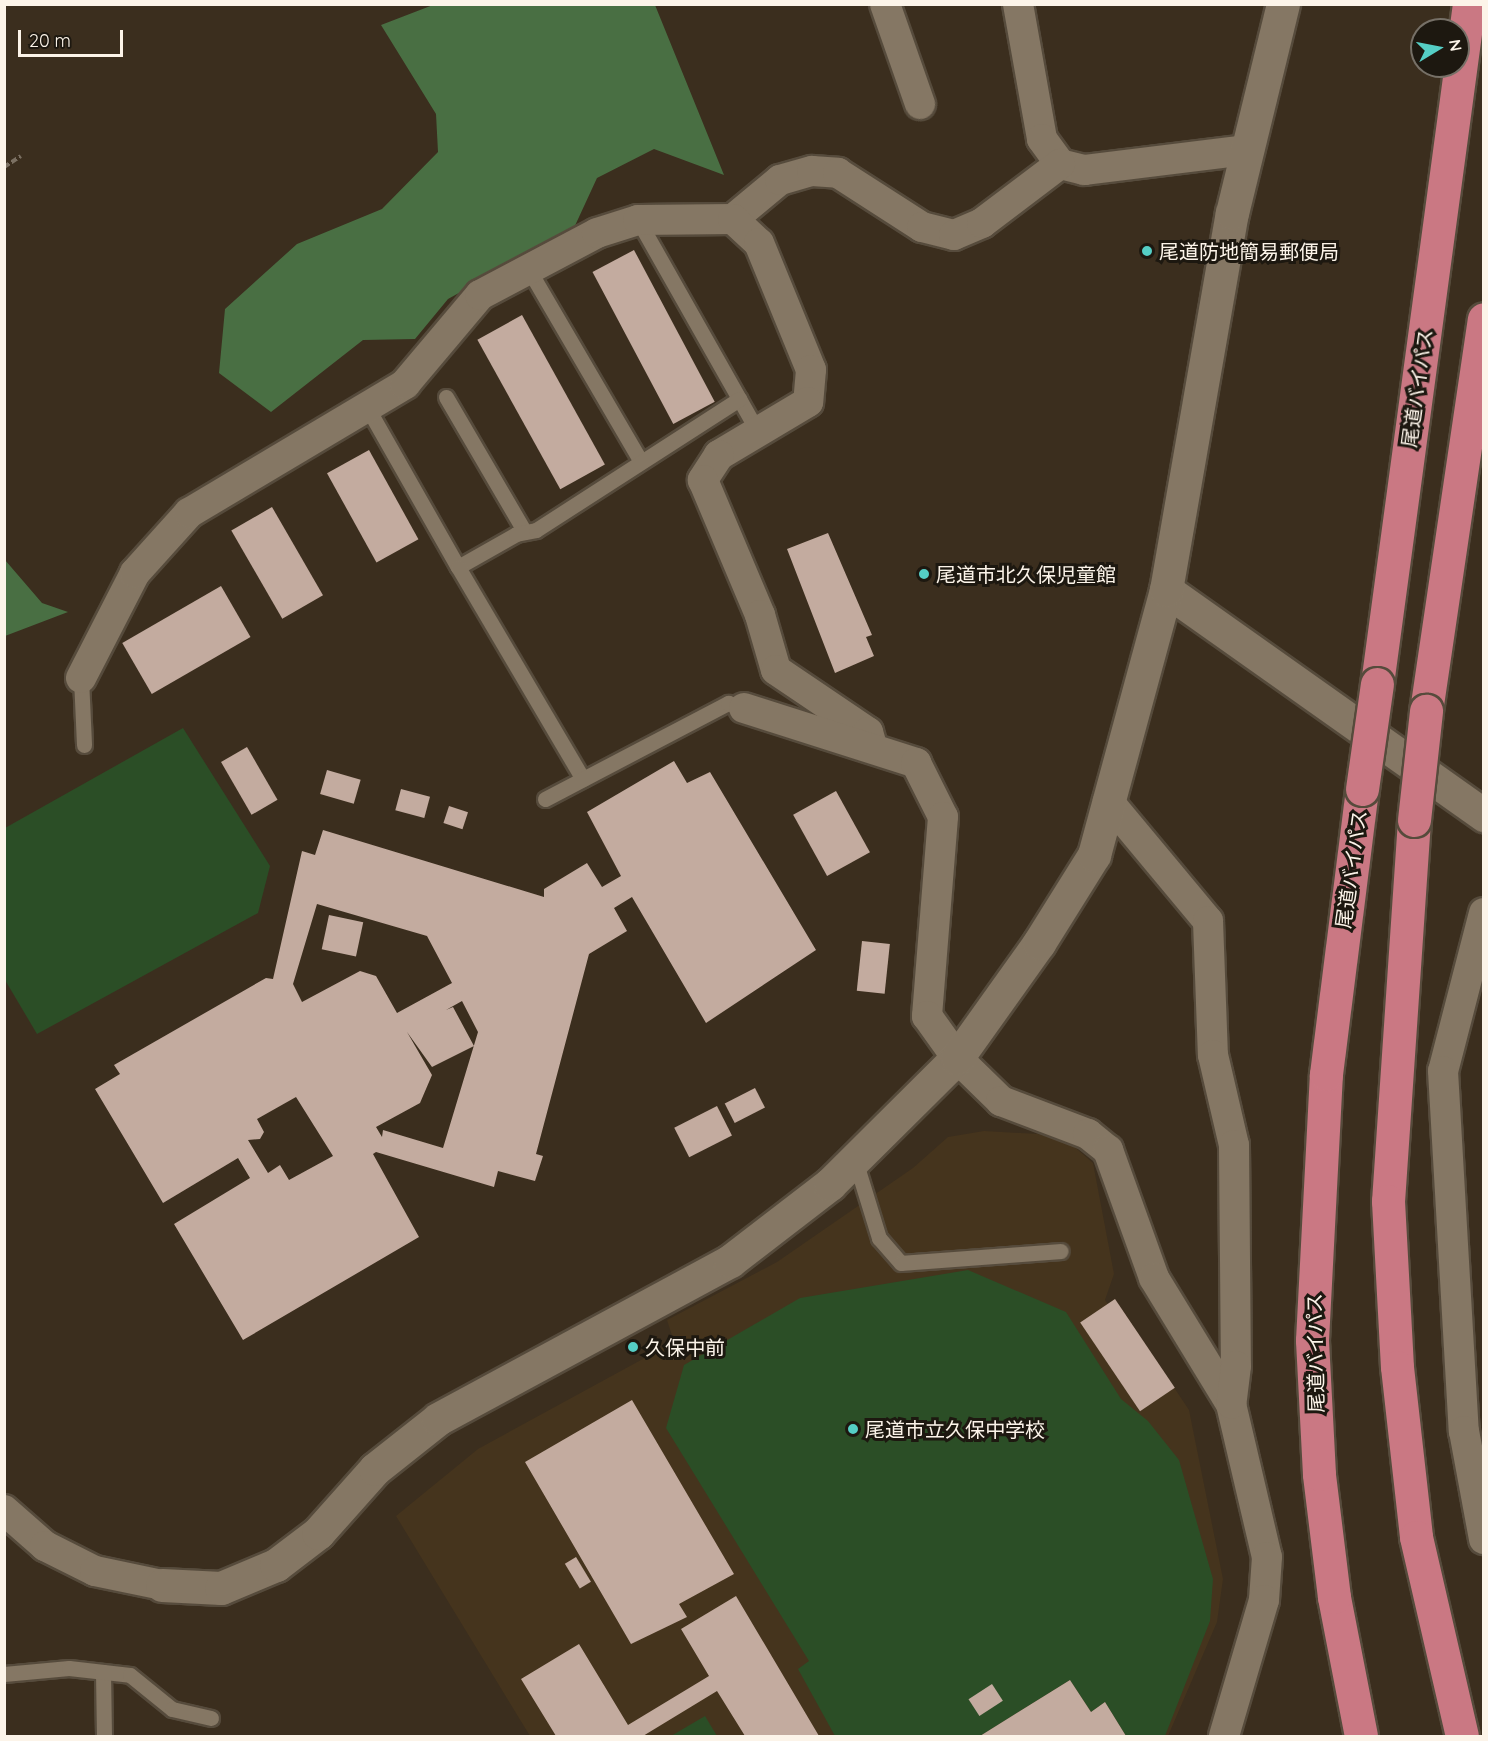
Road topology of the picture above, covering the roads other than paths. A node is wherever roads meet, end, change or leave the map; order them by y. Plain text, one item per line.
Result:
1 (885, 4) edge
2 (1018, 4) edge
3 (1282, 4) edge
4 (1469, 4) edge
5 (920, 104) dead end
6 (1247, 150) junction
7 (1060, 164) junction
8 (733, 219) junction
9 (638, 220) junction
10 (529, 270) junction
11 (1484, 318) edge
12 (446, 398) dead end
13 (739, 399) junction
14 (367, 407) junction
15 (758, 432) junction
16 (640, 460) junction
17 (525, 532) junction
18 (458, 567) junction
19 (1166, 590) junction
20 (81, 678) joint
21 (744, 708) joint
22 (84, 745) dead end
23 (872, 746) junction
24 (583, 779) junction
25 (545, 799) dead end
26 (1108, 801) junction
27 (1484, 815) edge
28 (1483, 918) edge
29 (957, 1058) junction
30 (855, 1160) junction
31 (1061, 1251) dead end
32 (1231, 1404) junction
33 (4, 1510) edge
34 (1484, 1539) edge
35 (162, 1585) joint
36 (103, 1672) junction
37 (4, 1674) edge
38 (212, 1718) dead end
39 (104, 1737) edge
40 (1224, 1737) edge
41 (1361, 1737) edge
42 (1462, 1737) edge

1 - 5 street
2 - 7 street
3 - 6 street
4 - 41 highway, 尾道バイパス, bridge
6 - 7 street
6 - 19 street
7 - 8 street
8 - 9 street
8 - 15 street
9 - 10 street
9 - 13 lane
10 - 14 street
10 - 16 lane
11 - 42 highway, bridge
12 - 17 lane
13 - 15 lane
13 - 16 lane
14 - 18 lane
14 - 20 street
15 - 23 street
16 - 17 lane
17 - 18 lane
18 - 24 lane
19 - 26 street
19 - 27 street
20 - 22 lane
21 - 23 street
21 - 24 lane
23 - 29 street
24 - 25 lane
26 - 29 street
26 - 32 street
28 - 34 street
29 - 30 street
29 - 32 street
30 - 31 lane
30 - 35 street
32 - 40 street
33 - 35 street
36 - 37 lane
36 - 38 lane
36 - 39 lane

